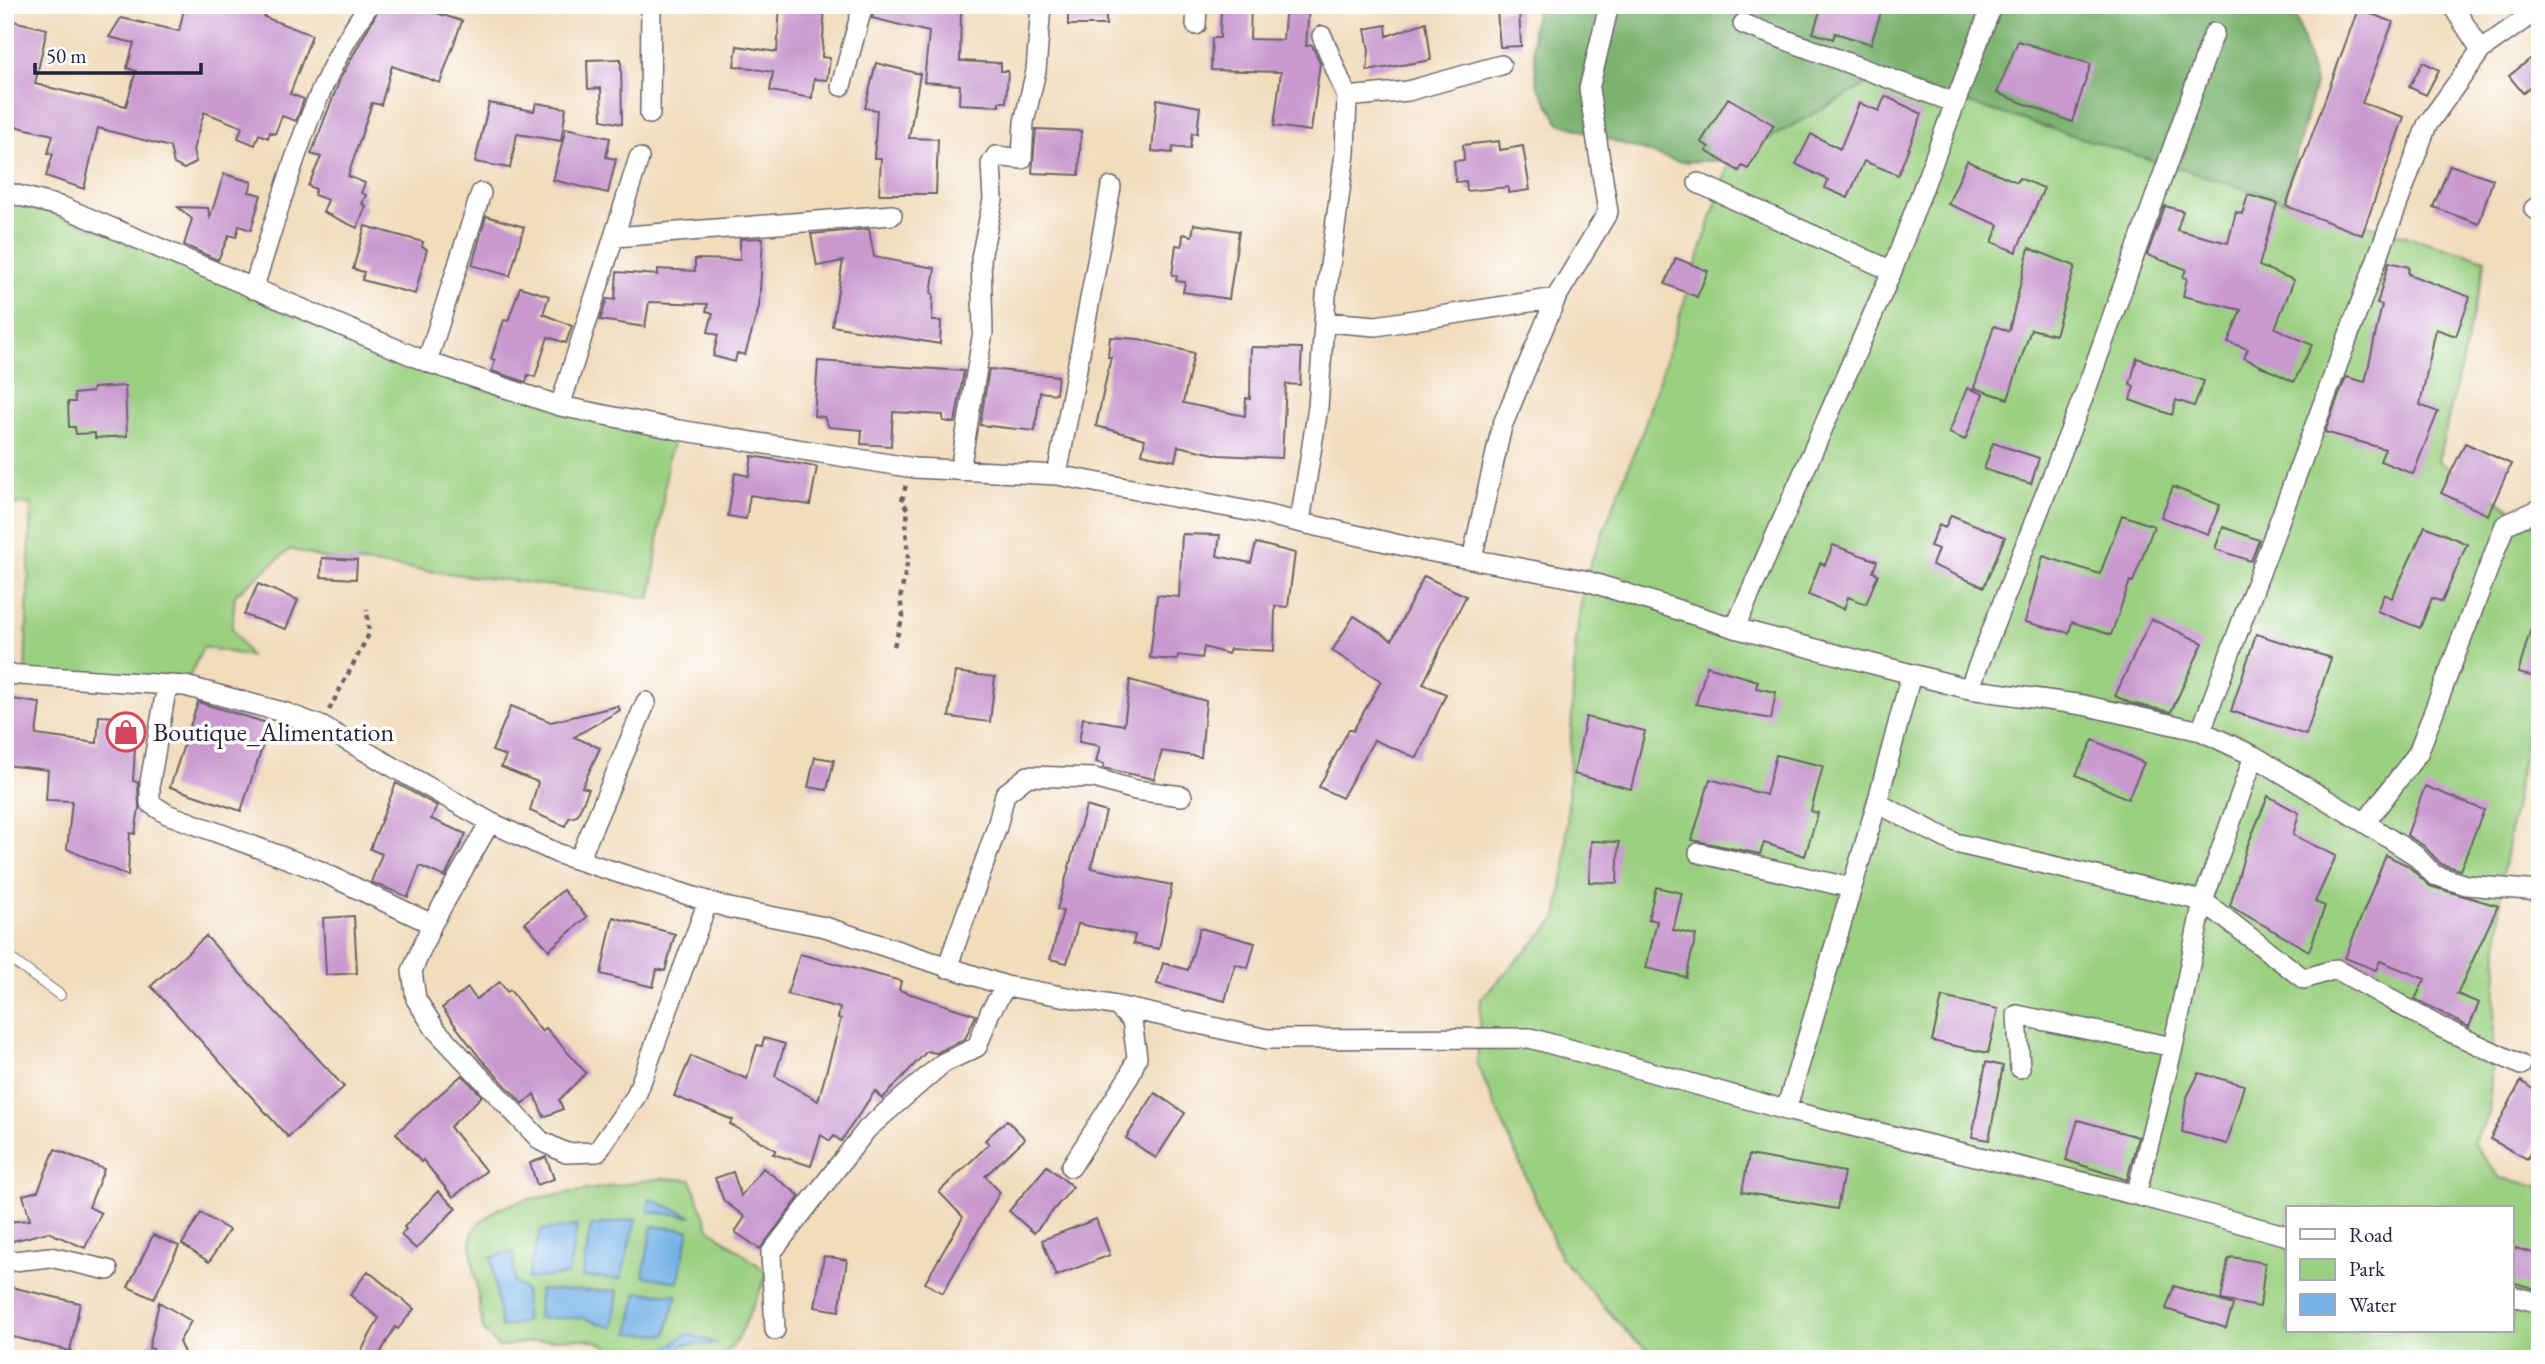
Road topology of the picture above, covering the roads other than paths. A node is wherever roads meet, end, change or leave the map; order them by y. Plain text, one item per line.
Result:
1 (369, 5) edge
2 (651, 5) edge
3 (863, 5) edge
4 (1041, 5) edge
5 (1197, 5) edge
6 (1609, 5) edge
7 (1992, 5) edge
8 (2452, 5) edge
9 (2540, 8) edge
10 (1743, 24) dead end
11 (1196, 25) dead end
12 (2214, 33) dead end
13 (1322, 36) dead end
14 (2481, 50) junction
15 (1501, 65) dead end
16 (841, 86) dead end
17 (1347, 97) junction
18 (1953, 102) junction
19 (650, 114) dead end
20 (639, 158) dead end
21 (1698, 183) dead end
22 (1111, 187) dead end
23 (5, 192) edge
24 (481, 193) dead end
25 (892, 215) dead end
26 (615, 237) junction
27 (1892, 271) junction
28 (253, 289) junction
29 (1556, 298) junction
30 (1326, 322) junction
31 (427, 362) junction
32 (560, 406) junction
33 (960, 470) junction
34 (1056, 475) junction
35 (2540, 509) edge
36 (1300, 522) junction
37 (1472, 559) junction
38 (1735, 628) junction
39 (5, 674) edge
40 (1911, 675) junction
41 (167, 685) junction
42 (1969, 689) junction
43 (646, 702) dead end
44 (2201, 731) junction
45 (2254, 755) junction
46 (1182, 796) dead end
47 (1877, 803) junction
48 (489, 822) junction
49 (2365, 823) junction
50 (1699, 853) dead end
51 (579, 860) junction
52 (1852, 888) junction
53 (2540, 891) edge
54 (708, 901) junction
55 (2203, 901) junction
56 (432, 924) junction
57 (5, 955) edge
58 (947, 968) junction
59 (1006, 986) junction
60 (60, 996) dead end
61 (1117, 1006) junction
62 (2173, 1046) junction
63 (2521, 1065) dead end
64 (2020, 1068) dead end
65 (1786, 1110) junction
66 (1071, 1167) dead end
67 (2136, 1195) junction
68 (2286, 1235) edge
69 (5, 1262) edge
70 (108, 1270) dead end
71 (2514, 1296) edge
72 (2540, 1303) edge
73 (775, 1330) dead end

1 - 28 street
2 - 19 street
3 - 16 street
4 - 33 street
5 - 11 street
6 - 29 street
7 - 18 street
8 - 14 street
9 - 14 street
10 - 18 street
12 - 42 street
13 - 17 street
14 - 44 street
15 - 17 street
17 - 30 street
18 - 27 street
20 - 26 street
21 - 27 street
22 - 34 street
23 - 28 street
24 - 31 street
25 - 26 street
26 - 32 street
27 - 38 street
28 - 31 street
29 - 30 street
29 - 37 street
30 - 36 street
31 - 32 street
32 - 33 street
33 - 34 street
34 - 36 street
35 - 49 street
36 - 37 street
37 - 38 street
38 - 40 street
39 - 41 street
40 - 42 street
40 - 47 street
41 - 48 street
41 - 56 street
42 - 44 street
43 - 51 street
44 - 45 street
45 - 49 street
45 - 55 street
46 - 58 street
47 - 52 street
47 - 55 street
48 - 51 street
48 - 56 street
49 - 53 street
50 - 52 street
51 - 54 street
52 - 65 street
54 - 56 street
54 - 58 street
55 - 62 street
55 - 63 street
57 - 60 lane
58 - 59 street
59 - 61 street
59 - 73 street
61 - 65 street
61 - 66 street
62 - 64 street
62 - 67 street
65 - 67 street
67 - 68 street
69 - 70 street
71 - 72 street

